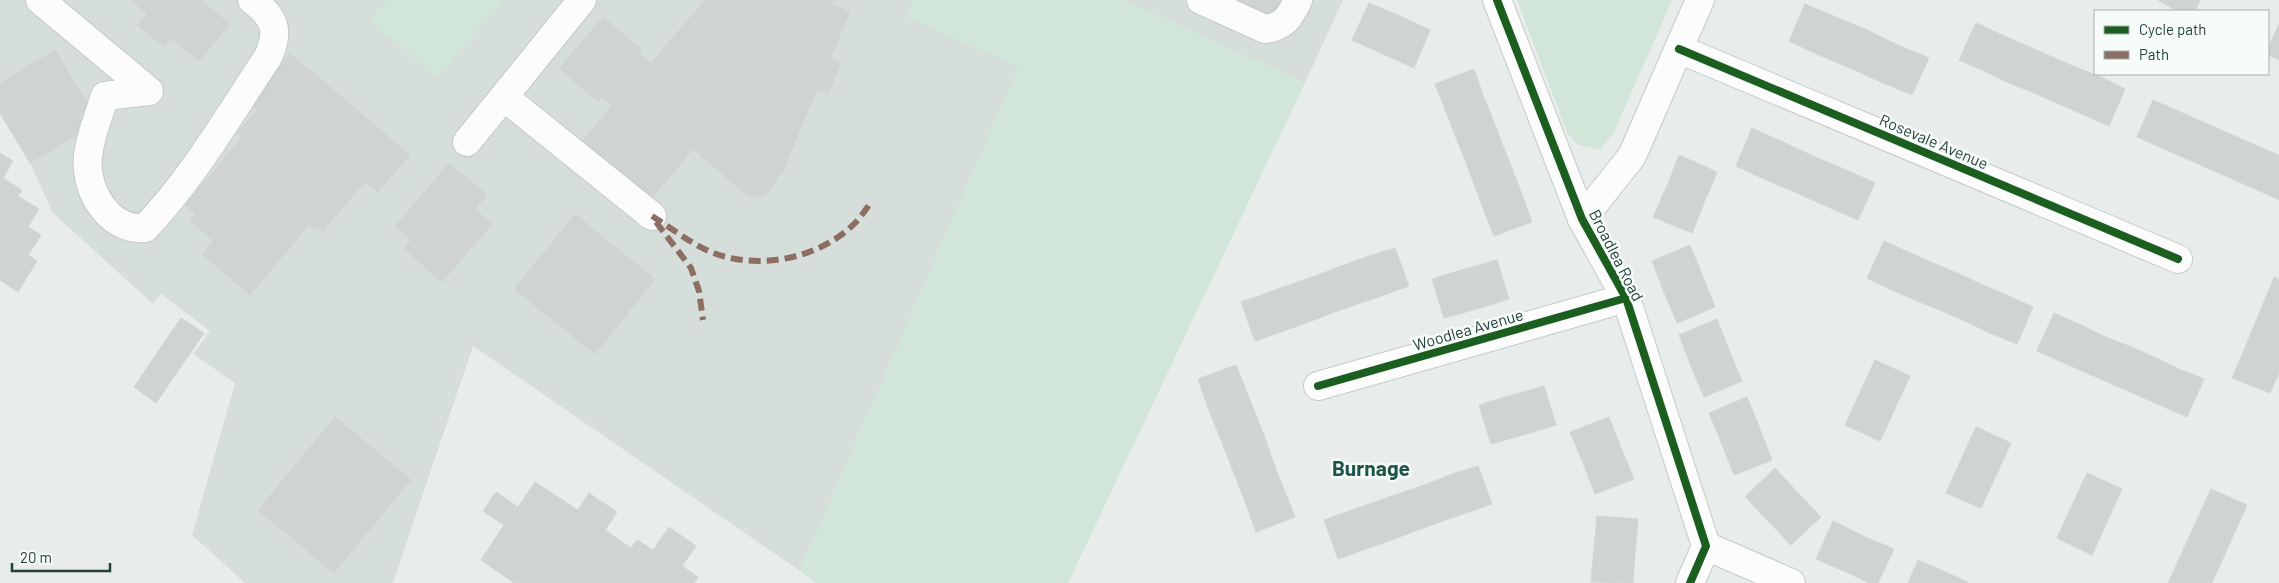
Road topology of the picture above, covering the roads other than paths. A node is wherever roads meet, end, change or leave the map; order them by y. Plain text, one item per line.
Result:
1 (40, 0) edge
2 (252, 0) edge
3 (582, 0) edge
4 (1201, 0) edge
5 (1298, 0) edge
6 (1497, 0) edge
7 (1700, 0) edge
8 (1679, 49) junction
9 (504, 97) junction
10 (467, 142) dead end
11 (652, 216) dead end
12 (1582, 219) junction
13 (2178, 259) dead end
14 (1626, 298) junction
15 (1318, 386) dead end
16 (1706, 546) junction
17 (1690, 583) edge
18 (1790, 583) edge

1 - 2 street
3 - 9 street
4 - 5 street
6 - 12 street, Broadlea Road
7 - 8 street, Broadlea Road
8 - 12 street, Broadlea Road
8 - 13 street, Rosevale Avenue
9 - 10 street
9 - 11 street
12 - 14 street, Broadlea Road
14 - 15 street, Woodlea Avenue
14 - 16 street, Broadlea Road
16 - 17 street
16 - 18 street

